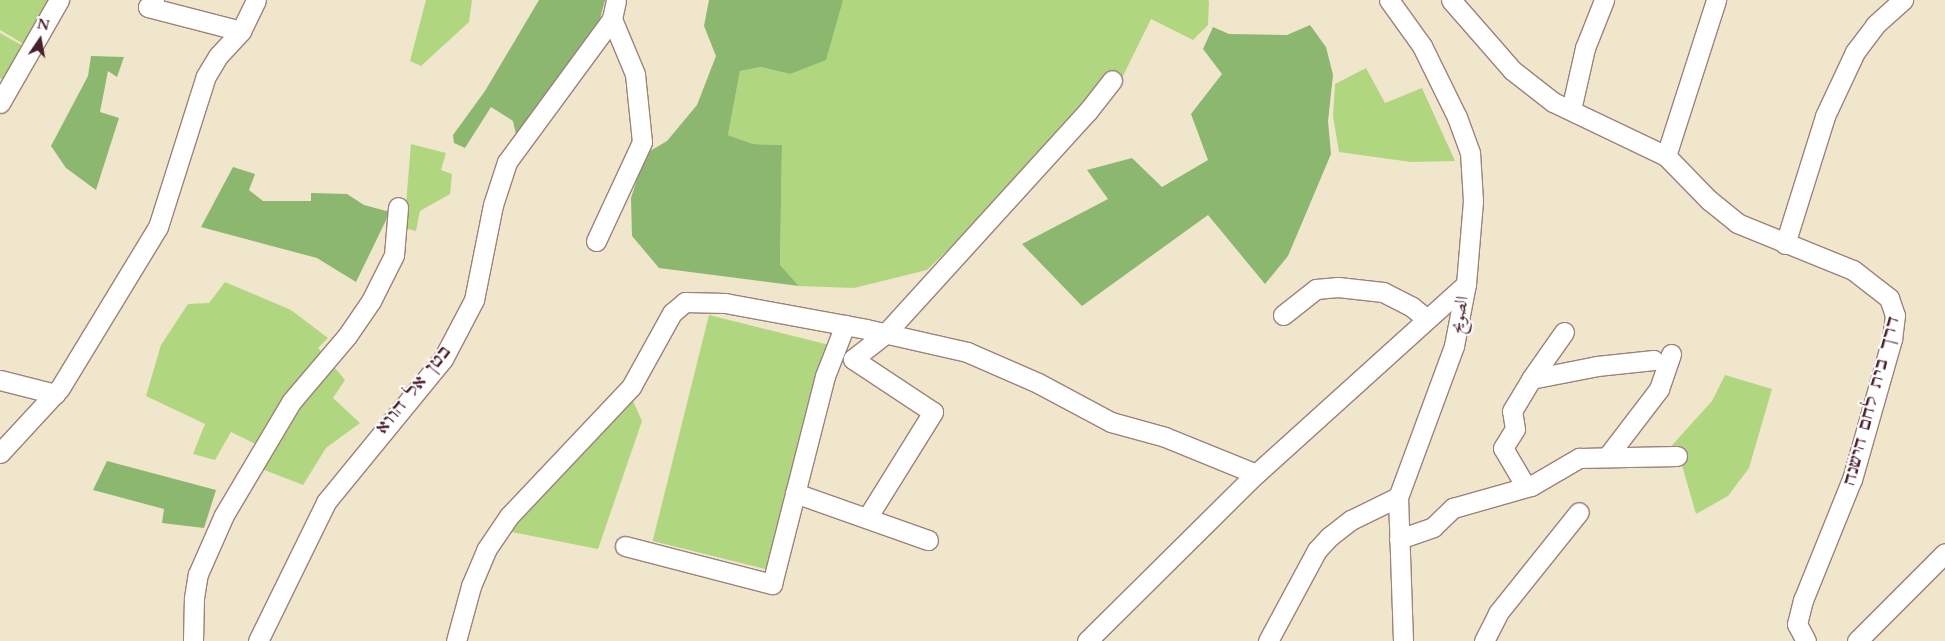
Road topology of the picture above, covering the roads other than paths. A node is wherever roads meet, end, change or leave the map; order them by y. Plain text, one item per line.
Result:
1 (59, 0) edge
2 (154, 0) edge
3 (256, 0) edge
4 (616, 0) edge
5 (1389, 0) edge
6 (1451, 0) edge
7 (1604, 0) edge
8 (1716, 0) edge
9 (1904, 0) edge
10 (612, 19) junction
11 (241, 31) junction
12 (1112, 80) dead end
13 (0, 103) edge
14 (1571, 110) junction
15 (1666, 156) junction
16 (398, 208) dead end
17 (596, 241) dead end
18 (1785, 244) junction
19 (1466, 284) junction
20 (1283, 315) dead end
21 (1427, 319) junction
22 (845, 325) junction
23 (1564, 332) dead end
24 (885, 334) junction
25 (1531, 379) junction
26 (0, 380) edge
27 (55, 394) junction
28 (0, 453) edge
29 (1677, 456) dead end
30 (1606, 457) junction
31 (1256, 474) junction
32 (1526, 487) junction
33 (795, 494) junction
34 (1398, 497) junction
35 (1579, 512) dead end
36 (867, 518) junction
37 (1399, 539) junction
38 (928, 540) dead end
39 (625, 546) dead end
40 (1945, 553) edge
41 (193, 641) edge
42 (258, 641) edge
43 (456, 641) edge
44 (1087, 641) edge
45 (1268, 641) edge
46 (1403, 641) edge
47 (1484, 641) edge
48 (1806, 641) edge
49 (1857, 641) edge

1 - 13 street
2 - 11 street
3 - 11 street
4 - 10 street, בטן אל הווא
5 - 19 street, الصويح
6 - 14 street, דרך בית לחם הישנה
7 - 14 street
8 - 15 street
9 - 18 street
10 - 17 street
10 - 42 street, בטן אל הווא
11 - 27 street
12 - 24 street
14 - 15 street, דרך בית לחם הישנה
15 - 18 street, דרך בית לחם הישנה
16 - 41 street
18 - 48 street, דרך בית לחם הישנה
19 - 21 street
19 - 34 street, الصويح
20 - 21 street
21 - 31 street
22 - 24 street
22 - 33 street
22 - 43 street
23 - 25 street
24 - 31 street
24 - 36 street
25 - 30 street
25 - 32 street
26 - 27 street
27 - 28 street
29 - 30 street
30 - 32 street
31 - 44 street
32 - 37 street
33 - 36 street
33 - 39 street
34 - 37 street, الصويح
34 - 45 street
35 - 47 street
36 - 38 street
37 - 46 street, الصويح
40 - 49 street

